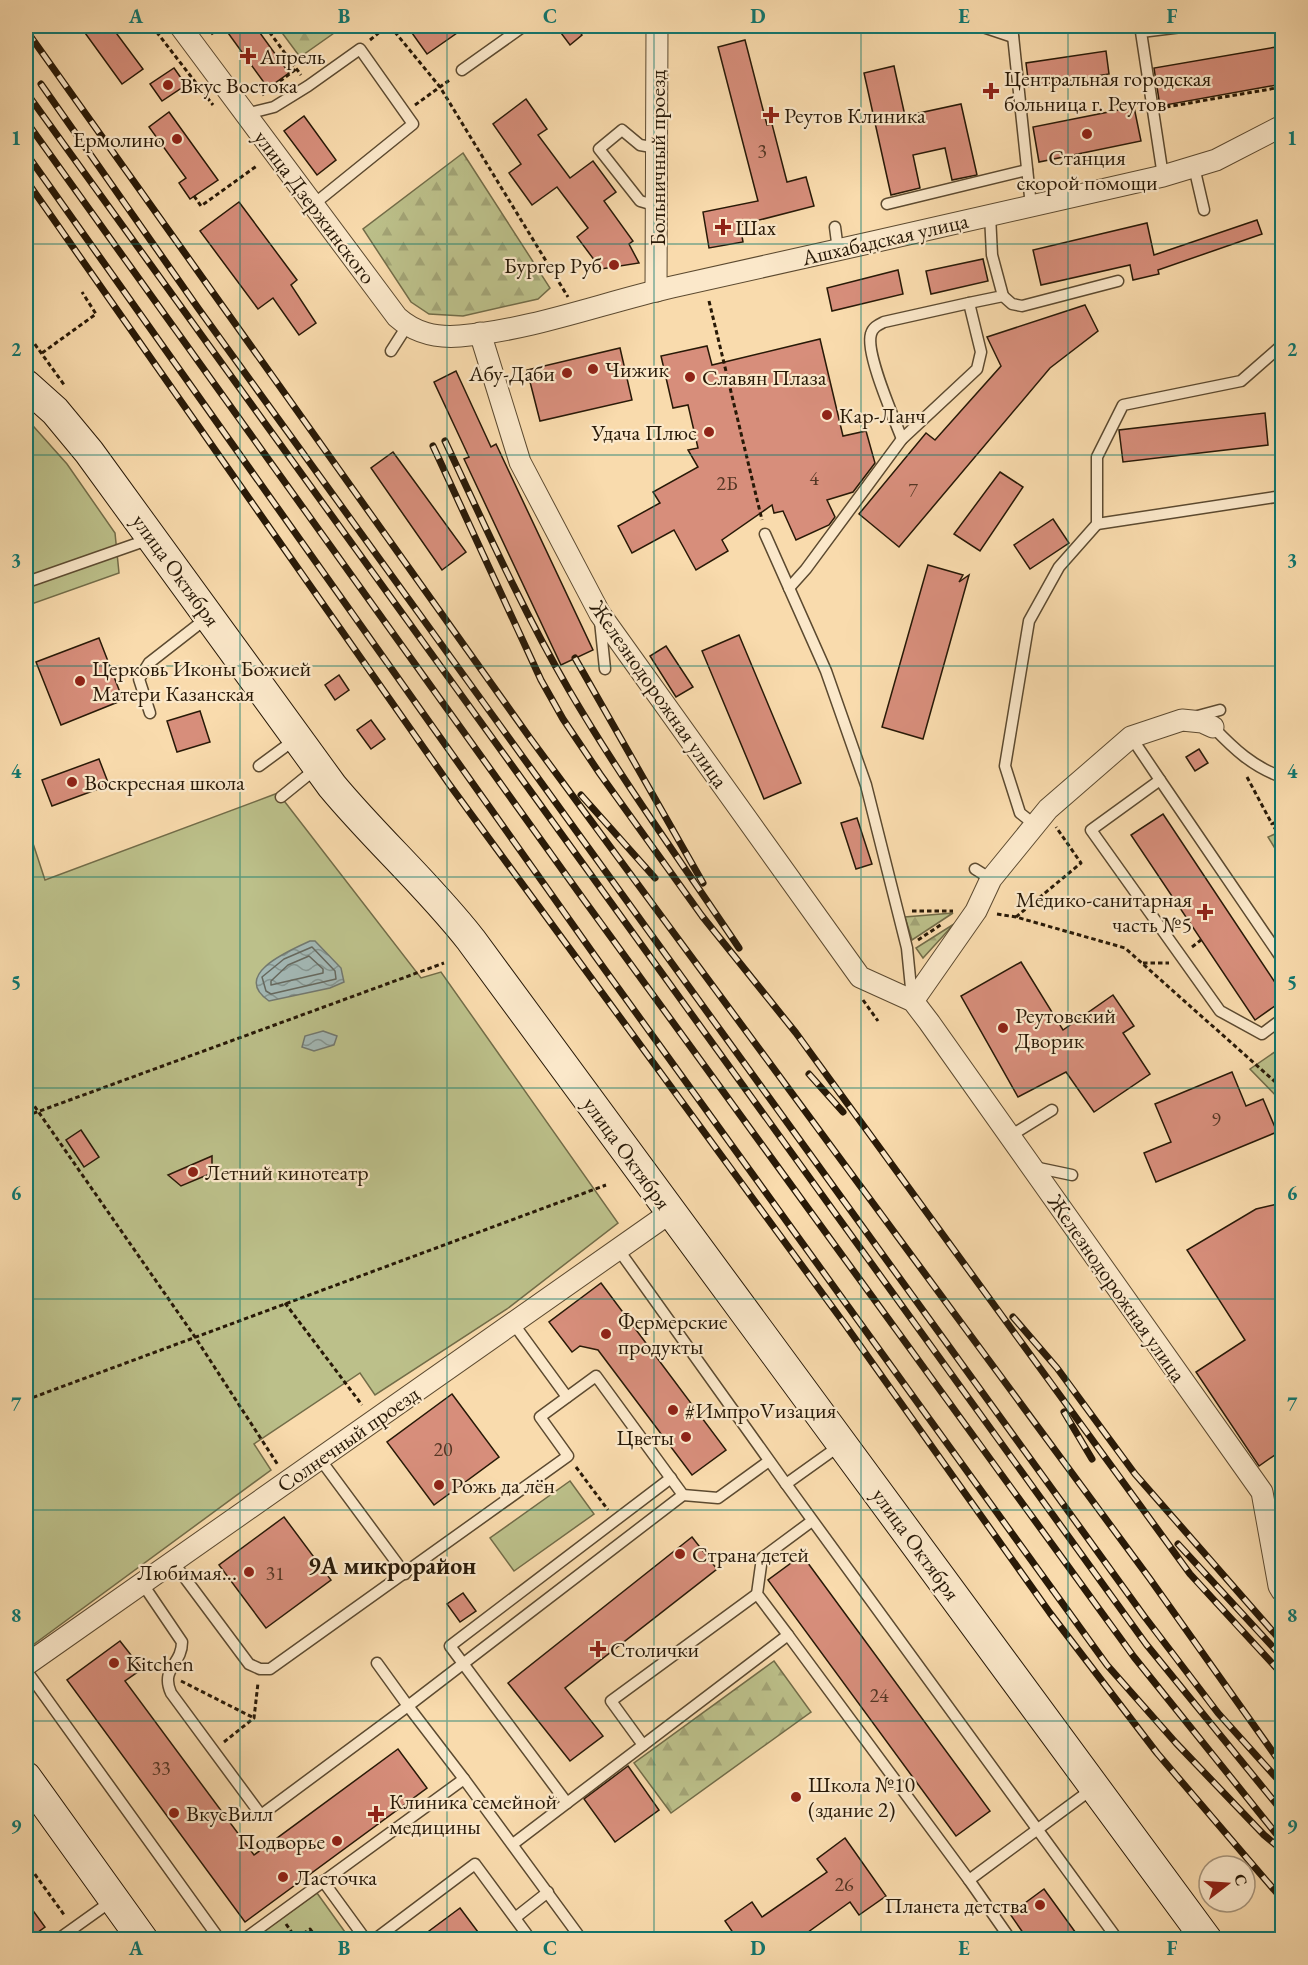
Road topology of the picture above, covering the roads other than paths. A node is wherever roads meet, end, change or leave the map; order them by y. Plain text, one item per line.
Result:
1 (180, 26) edge
2 (524, 26) edge
3 (657, 26) edge
4 (980, 26) edge
5 (1190, 26) edge
6 (1141, 29) edge
7 (1013, 31) edge
8 (462, 70) dead end
9 (256, 111) junction
10 (1282, 126) edge
11 (657, 148) junction
12 (1194, 167) junction
13 (1027, 170) junction
14 (1163, 176) junction
15 (314, 204) junction
16 (887, 204) dead end
17 (657, 206) junction
18 (1031, 206) junction
19 (1204, 210) dead end
20 (990, 215) junction
21 (835, 226) dead end
22 (838, 250) junction
23 (1118, 281) dead end
24 (656, 291) junction
25 (1003, 296) junction
26 (969, 303) junction
27 (407, 326) junction
28 (480, 333) junction
29 (1282, 345) edge
30 (391, 351) dead end
31 (26, 385) edge
32 (902, 439) junction
33 (1282, 496) edge
34 (1097, 525) junction
35 (765, 534) road end
36 (153, 538) junction
37 (30, 581) dead end
38 (789, 588) junction
39 (600, 614) junction
40 (210, 616) junction
41 (605, 669) dead end
42 (150, 713) dead end
43 (1216, 718) joint
44 (1131, 737) junction
45 (297, 738) junction
46 (259, 766) dead end
47 (318, 767) junction
48 (1282, 777) edge
49 (1161, 780) junction
50 (281, 797) dead end
51 (1035, 825) junction
52 (1282, 959) edge
53 (913, 1001) junction
54 (1282, 1019) edge
55 (1052, 1110) dead end
56 (1010, 1136) junction
57 (1031, 1166) junction
58 (1072, 1175) dead end
59 (671, 1212) junction
60 (618, 1249) junction
61 (513, 1323) junction
62 (567, 1397) junction
63 (842, 1444) junction
64 (320, 1459) junction
65 (769, 1461) junction
66 (671, 1478) junction
67 (786, 1484) junction
68 (683, 1495) junction
69 (812, 1521) junction
70 (172, 1562) junction
71 (405, 1574) junction
72 (142, 1583) junction
73 (1282, 1591) edge
74 (757, 1594) junction
75 (788, 1635) junction
76 (377, 1663) dead end
77 (26, 1665) edge
78 (463, 1665) junction
79 (26, 1670) edge
80 (408, 1706) junction
81 (643, 1745) junction
82 (26, 1777) edge
83 (464, 1779) junction
84 (1095, 1787) junction
85 (567, 1803) junction
86 (1038, 1830) junction
87 (513, 1844) junction
88 (969, 1880) junction
89 (323, 1881) junction
90 (548, 1892) junction
91 (114, 1899) junction
92 (515, 1918) junction
93 (57, 1940) edge
94 (143, 1940) edge
95 (220, 1940) edge
96 (243, 1940) edge
97 (366, 1940) edge
98 (374, 1940) edge
99 (531, 1940) edge
100 (582, 1940) edge
101 (1011, 1940) edge
102 (1118, 1940) edge
103 (1207, 1940) edge

1 - 9 street, улица Дзержинского
2 - 8 lane
3 - 11 street, Больничный проезд
4 - 7 lane
5 - 6 lane
6 - 14 lane
7 - 13 lane
9 - 15 street, улица Дзержинского
9 - 15 lane
10 - 12 street, Ашхабадская улица
11 - 17 street, Больничный проезд
11 - 17 lane
12 - 14 street, Ашхабадская улица
12 - 19 lane
13 - 16 lane
13 - 18 lane
14 - 18 street, Ашхабадская улица
15 - 27 street, улица Дзержинского
17 - 24 street, Больничный проезд
18 - 20 street, Ашхабадская улица
20 - 22 street, Ашхабадская улица
20 - 25 lane
21 - 22 lane
22 - 24 street, Ашхабадская улица
23 - 25 lane
24 - 28 street, Ашхабадская улица
25 - 26 lane
26 - 32 lane
26 - 32 lane
27 - 28 street
27 - 30 lane
28 - 39 street, Железнодорожная улица
29 - 34 lane
31 - 36 street, улица Октября
32 - 38 lane
33 - 34 lane
34 - 51 lane
35 - 38 lane
36 - 37 lane
36 - 40 street, улица Октября
38 - 53 lane
39 - 41 lane
39 - 53 street, Железнодорожная улица
40 - 42 lane
40 - 45 street, улица Октября
43 - 44 street
43 - 48 lane
44 - 49 lane
44 - 51 street
45 - 46 lane
45 - 47 street, улица Октября
47 - 50 lane
47 - 59 street, улица Октября
49 - 52 lane
49 - 54 lane
51 - 53 street
53 - 56 street, Железнодорожная улица
55 - 56 lane
56 - 57 street, Железнодорожная улица
57 - 58 lane
57 - 73 street, Железнодорожная улица
59 - 60 street, Солнечный проезд
59 - 63 street, улица Октября
60 - 61 street, Солнечный проезд
60 - 65 lane
61 - 62 lane
61 - 64 street, Солнечный проезд
62 - 66 lane
62 - 71 lane
63 - 67 lane
63 - 84 street, улица Октября
64 - 70 street, Солнечный проезд
64 - 71 lane
65 - 67 lane
65 - 68 lane
66 - 68 lane
66 - 78 lane
67 - 69 lane
68 - 78 lane
69 - 74 lane
69 - 86 lane
70 - 71 lane
70 - 72 street, Солнечный проезд
72 - 77 street, Солнечный проезд
72 - 80 lane
74 - 75 lane
74 - 81 lane
75 - 81 lane
75 - 88 lane
76 - 80 lane
78 - 80 lane
78 - 85 lane
79 - 95 lane
80 - 83 lane
81 - 85 lane
82 - 91 street
83 - 87 lane
83 - 89 lane
84 - 86 lane
84 - 103 street, улица Октября
85 - 87 lane
86 - 88 lane
86 - 102 lane
87 - 90 lane
88 - 101 lane
89 - 96 lane
89 - 97 lane
90 - 92 lane
90 - 100 lane
91 - 93 lane
91 - 94 street
92 - 98 lane
92 - 99 lane

